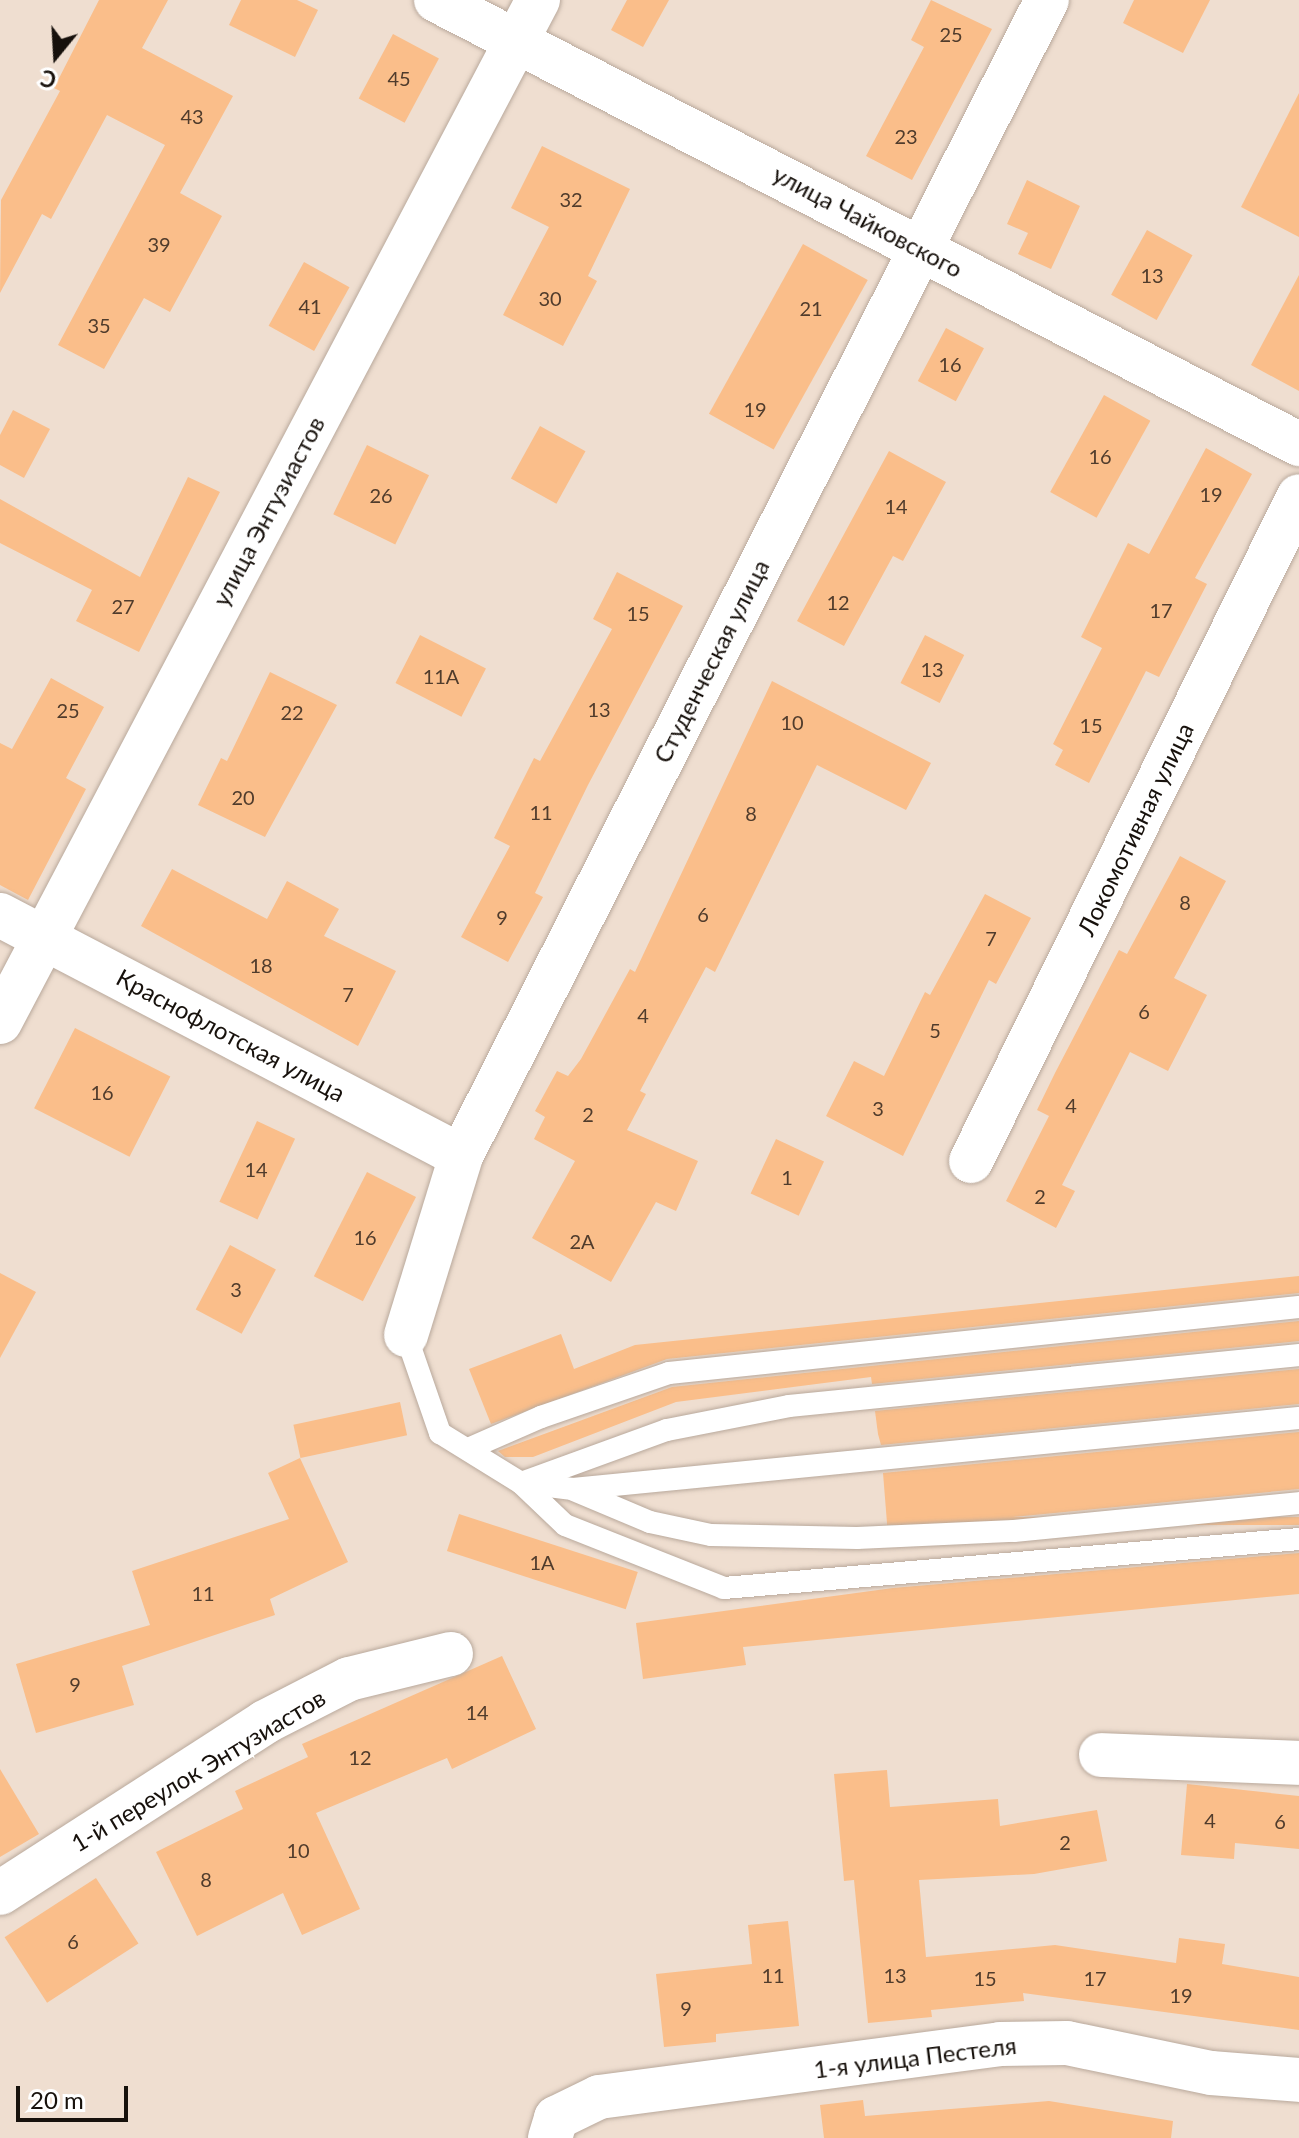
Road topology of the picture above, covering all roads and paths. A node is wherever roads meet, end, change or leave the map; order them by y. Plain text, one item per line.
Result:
1 (436, 0) edge
2 (538, 0) edge
3 (1047, 0) edge
4 (518, 39) junction
5 (919, 248) junction
6 (1299, 444) edge
7 (1299, 496) edge
8 (0, 915) edge
9 (44, 936) junction
10 (0, 1022) edge
11 (461, 1156) junction
12 (971, 1161) dead end
13 (1299, 1307) edge
14 (406, 1335) joint
15 (1299, 1355) edge
16 (1299, 1418) edge
17 (468, 1449) junction
18 (521, 1483) junction
19 (573, 1489) junction
20 (1299, 1503) edge
21 (1299, 1539) edge
22 (451, 1654) dead end
23 (1101, 1755) dead end
24 (1299, 1763) edge
25 (0, 1893) edge
26 (1299, 2080) edge
27 (550, 2138) edge

1 - 4 street, улица Чайковского
2 - 4 street, улица Энтузиастов
3 - 5 street, Студенческая улица
4 - 5 street, улица Чайковского
4 - 9 street, улица Энтузиастов
5 - 6 street, улица Чайковского
5 - 11 street, Студенческая улица
7 - 12 street, Локомотивная улица
8 - 9 street, Краснофлотская улица
9 - 10 street, улица Энтузиастов
9 - 11 street, Краснофлотская улица
11 - 14 street, Студенческая улица
13 - 17 lane
14 - 17 lane
15 - 18 lane
16 - 19 lane
17 - 18 lane
18 - 19 lane
18 - 21 lane
19 - 20 lane
22 - 25 street, 1-й переулок Энтузиастов
23 - 24 street
26 - 27 street, 1-я улица Пестеля

